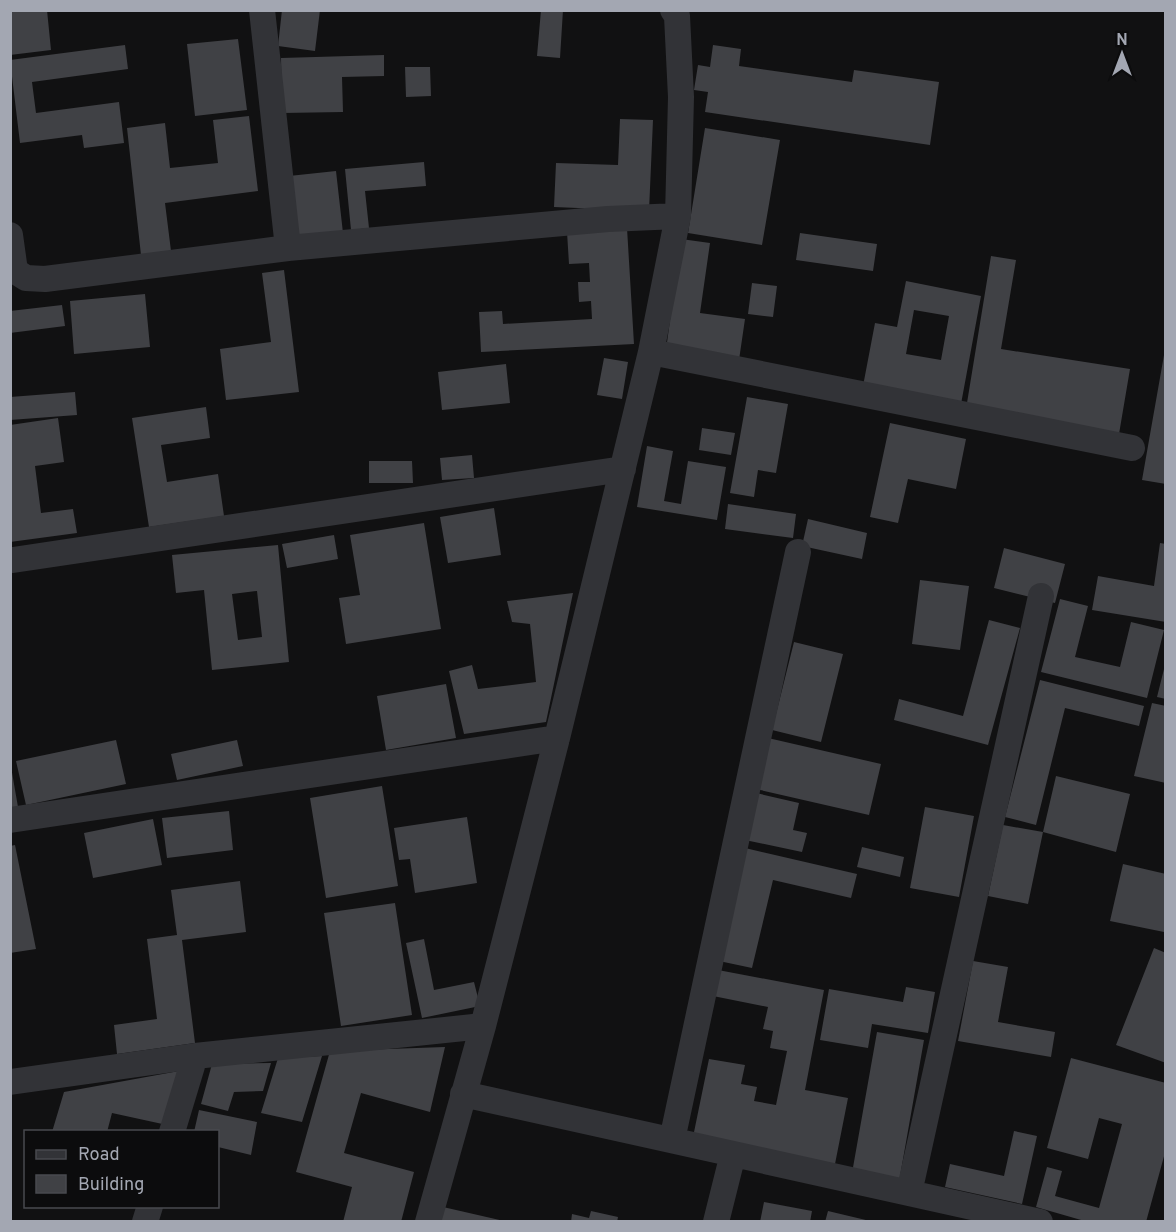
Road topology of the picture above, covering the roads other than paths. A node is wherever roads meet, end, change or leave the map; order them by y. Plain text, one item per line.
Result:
1 (262, 10) edge
2 (673, 10) edge
3 (678, 216) junction
4 (10, 235) edge
5 (288, 248) junction
6 (651, 352) junction
7 (1132, 448) dead end
8 (623, 469) junction
9 (798, 552) dead end
10 (13, 560) dead end
11 (1041, 596) dead end
12 (557, 738) junction
13 (10, 820) edge
14 (483, 1026) junction
15 (195, 1056) junction
16 (10, 1082) edge
17 (463, 1094) junction
18 (172, 1130) edge
19 (672, 1140) junction
20 (733, 1154) junction
21 (909, 1193) junction
22 (428, 1221) edge
23 (716, 1221) edge
24 (1040, 1221) edge

1 - 5 street
2 - 3 street
3 - 5 street
3 - 6 street
4 - 5 street
6 - 7 street
6 - 8 street
8 - 10 street
8 - 12 street
9 - 19 street
11 - 21 street
12 - 13 street
12 - 14 street
14 - 15 street
14 - 17 street
15 - 16 street
15 - 18 street
17 - 19 street
17 - 22 street
19 - 20 street
20 - 21 street
20 - 23 street
21 - 24 street

